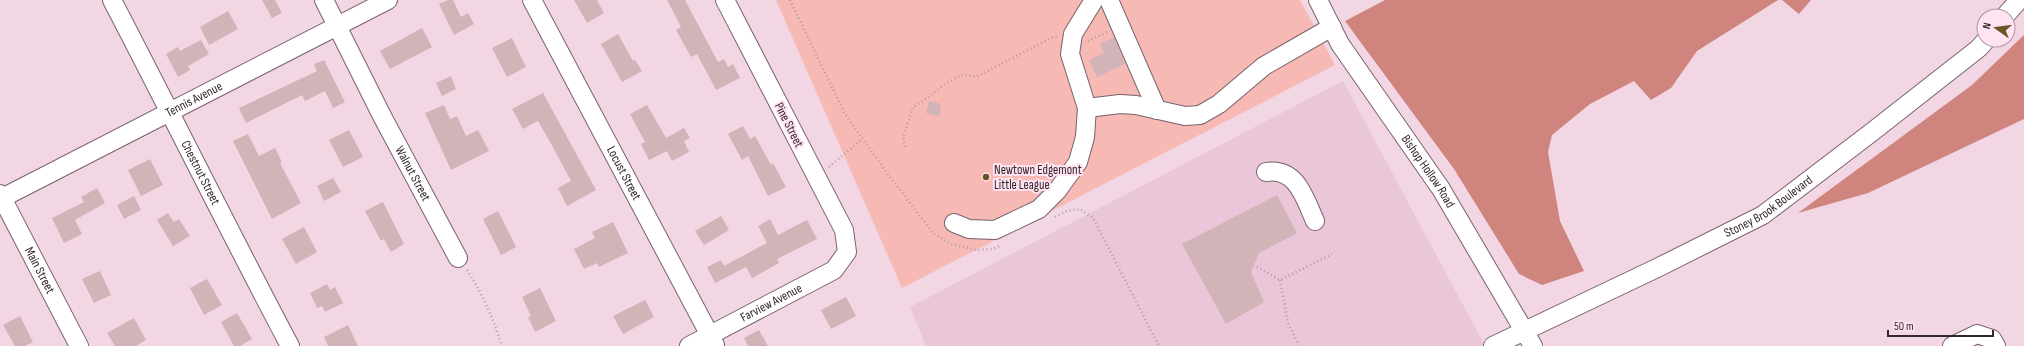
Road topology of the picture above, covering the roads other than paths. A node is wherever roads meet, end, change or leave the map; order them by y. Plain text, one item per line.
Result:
1 (112, 0) edge
2 (324, 0) edge
3 (388, 0) edge
4 (532, 0) edge
5 (724, 0) edge
6 (1094, 0) edge
7 (1109, 0) edge
8 (1318, 0) edge
9 (2019, 0) edge
10 (2012, 8) edge
11 (339, 26) junction
12 (1332, 27) junction
13 (1979, 48) edge
14 (1087, 108) junction
15 (170, 110) junction
16 (1157, 110) junction
17 (1266, 172) dead end
18 (1, 197) edge
19 (1315, 221) dead end
20 (954, 223) dead end
21 (847, 252) joint
22 (458, 258) road end
23 (1529, 339) edge
24 (713, 340) edge
25 (79, 346) edge
26 (290, 346) edge
27 (689, 346) edge
28 (1493, 346) edge
29 (1952, 346) edge
30 (1996, 346) edge

1 - 15 street, Chestnut Street
2 - 11 street, Walnut Street
3 - 11 street, Tennis Avenue
4 - 24 street, Locust Street
5 - 21 street, Pine Street
6 - 14 street
7 - 16 street
8 - 12 street, Bishop Hollow Road
9 - 10 street
11 - 15 street, Tennis Avenue
11 - 22 street, Walnut Street
12 - 16 street
12 - 23 street, Bishop Hollow Road
13 - 23 street, Stoney Brook Boulevard
14 - 16 street
14 - 20 street
15 - 18 street, Tennis Avenue
15 - 26 street, Chestnut Street
17 - 19 street
18 - 25 street, Main Street
21 - 24 street, Farview Avenue
23 - 28 street, Stoney Brook Boulevard
24 - 27 street, Farview Avenue
29 - 30 street

